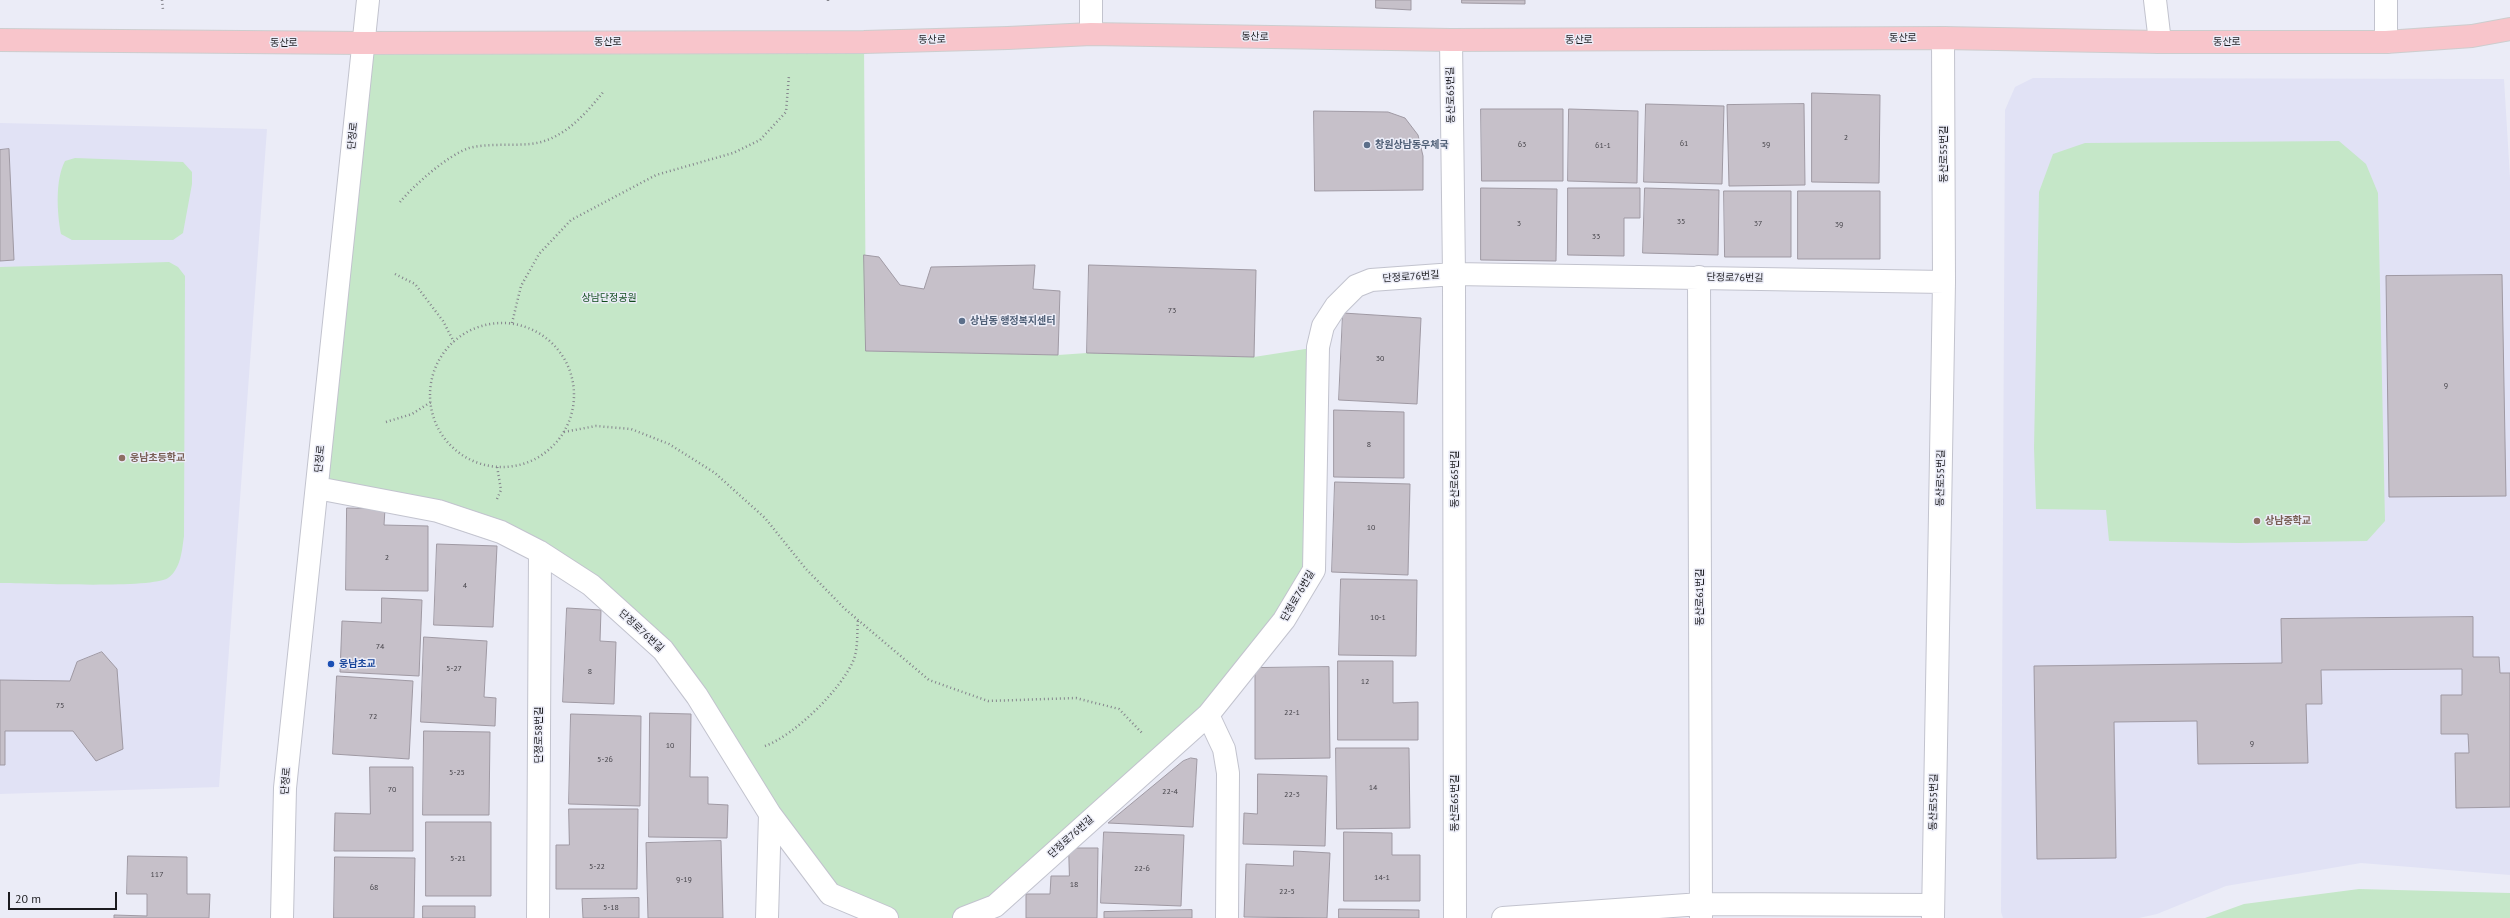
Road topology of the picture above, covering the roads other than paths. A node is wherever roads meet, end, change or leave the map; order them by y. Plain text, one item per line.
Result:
1 (368, 0) edge
2 (1091, 0) edge
3 (2155, 0) edge
4 (2386, 0) edge
5 (2510, 29) edge
6 (1091, 34) junction
7 (1943, 38) junction
8 (0, 40) edge
9 (1451, 40) junction
10 (2160, 42) junction
11 (2386, 42) junction
12 (363, 43) junction
13 (1454, 274) junction
14 (1699, 277) junction
15 (1944, 282) junction
16 (317, 488) junction
17 (540, 552) junction
18 (1208, 715) junction
19 (770, 814) junction
20 (1701, 911) edge
21 (995, 912) edge
22 (1933, 912) edge
23 (282, 918) edge
24 (538, 918) edge
25 (768, 918) edge
26 (887, 918) edge
27 (964, 918) edge
28 (1227, 918) edge
29 (1456, 918) edge
30 (1503, 918) edge

1 - 12 street, 단정로
2 - 6 street
3 - 10 street
4 - 11 street
5 - 11 main road, 동산로
6 - 9 main road, 동산로
6 - 12 main road, 동산로
7 - 9 main road, 동산로
7 - 10 main road, 동산로
7 - 15 street, 동산로55번길
8 - 12 main road, 동산로
9 - 13 street, 동산로65번길
10 - 11 main road, 동산로
12 - 16 street, 단정로
13 - 14 street, 단정로76번길
13 - 18 street, 단정로76번길
13 - 29 street, 동산로65번길
14 - 15 street, 단정로76번길
14 - 20 street, 동산로61번길
15 - 22 street, 동산로55번길
16 - 17 street, 단정로76번길
16 - 23 street, 단정로
17 - 19 street, 단정로76번길
17 - 24 street, 단정로58번길
18 - 21 street, 단정로76번길
18 - 28 street
19 - 25 street
19 - 26 street, 단정로76번길
20 - 22 street
20 - 30 street
21 - 27 street, 단정로76번길

